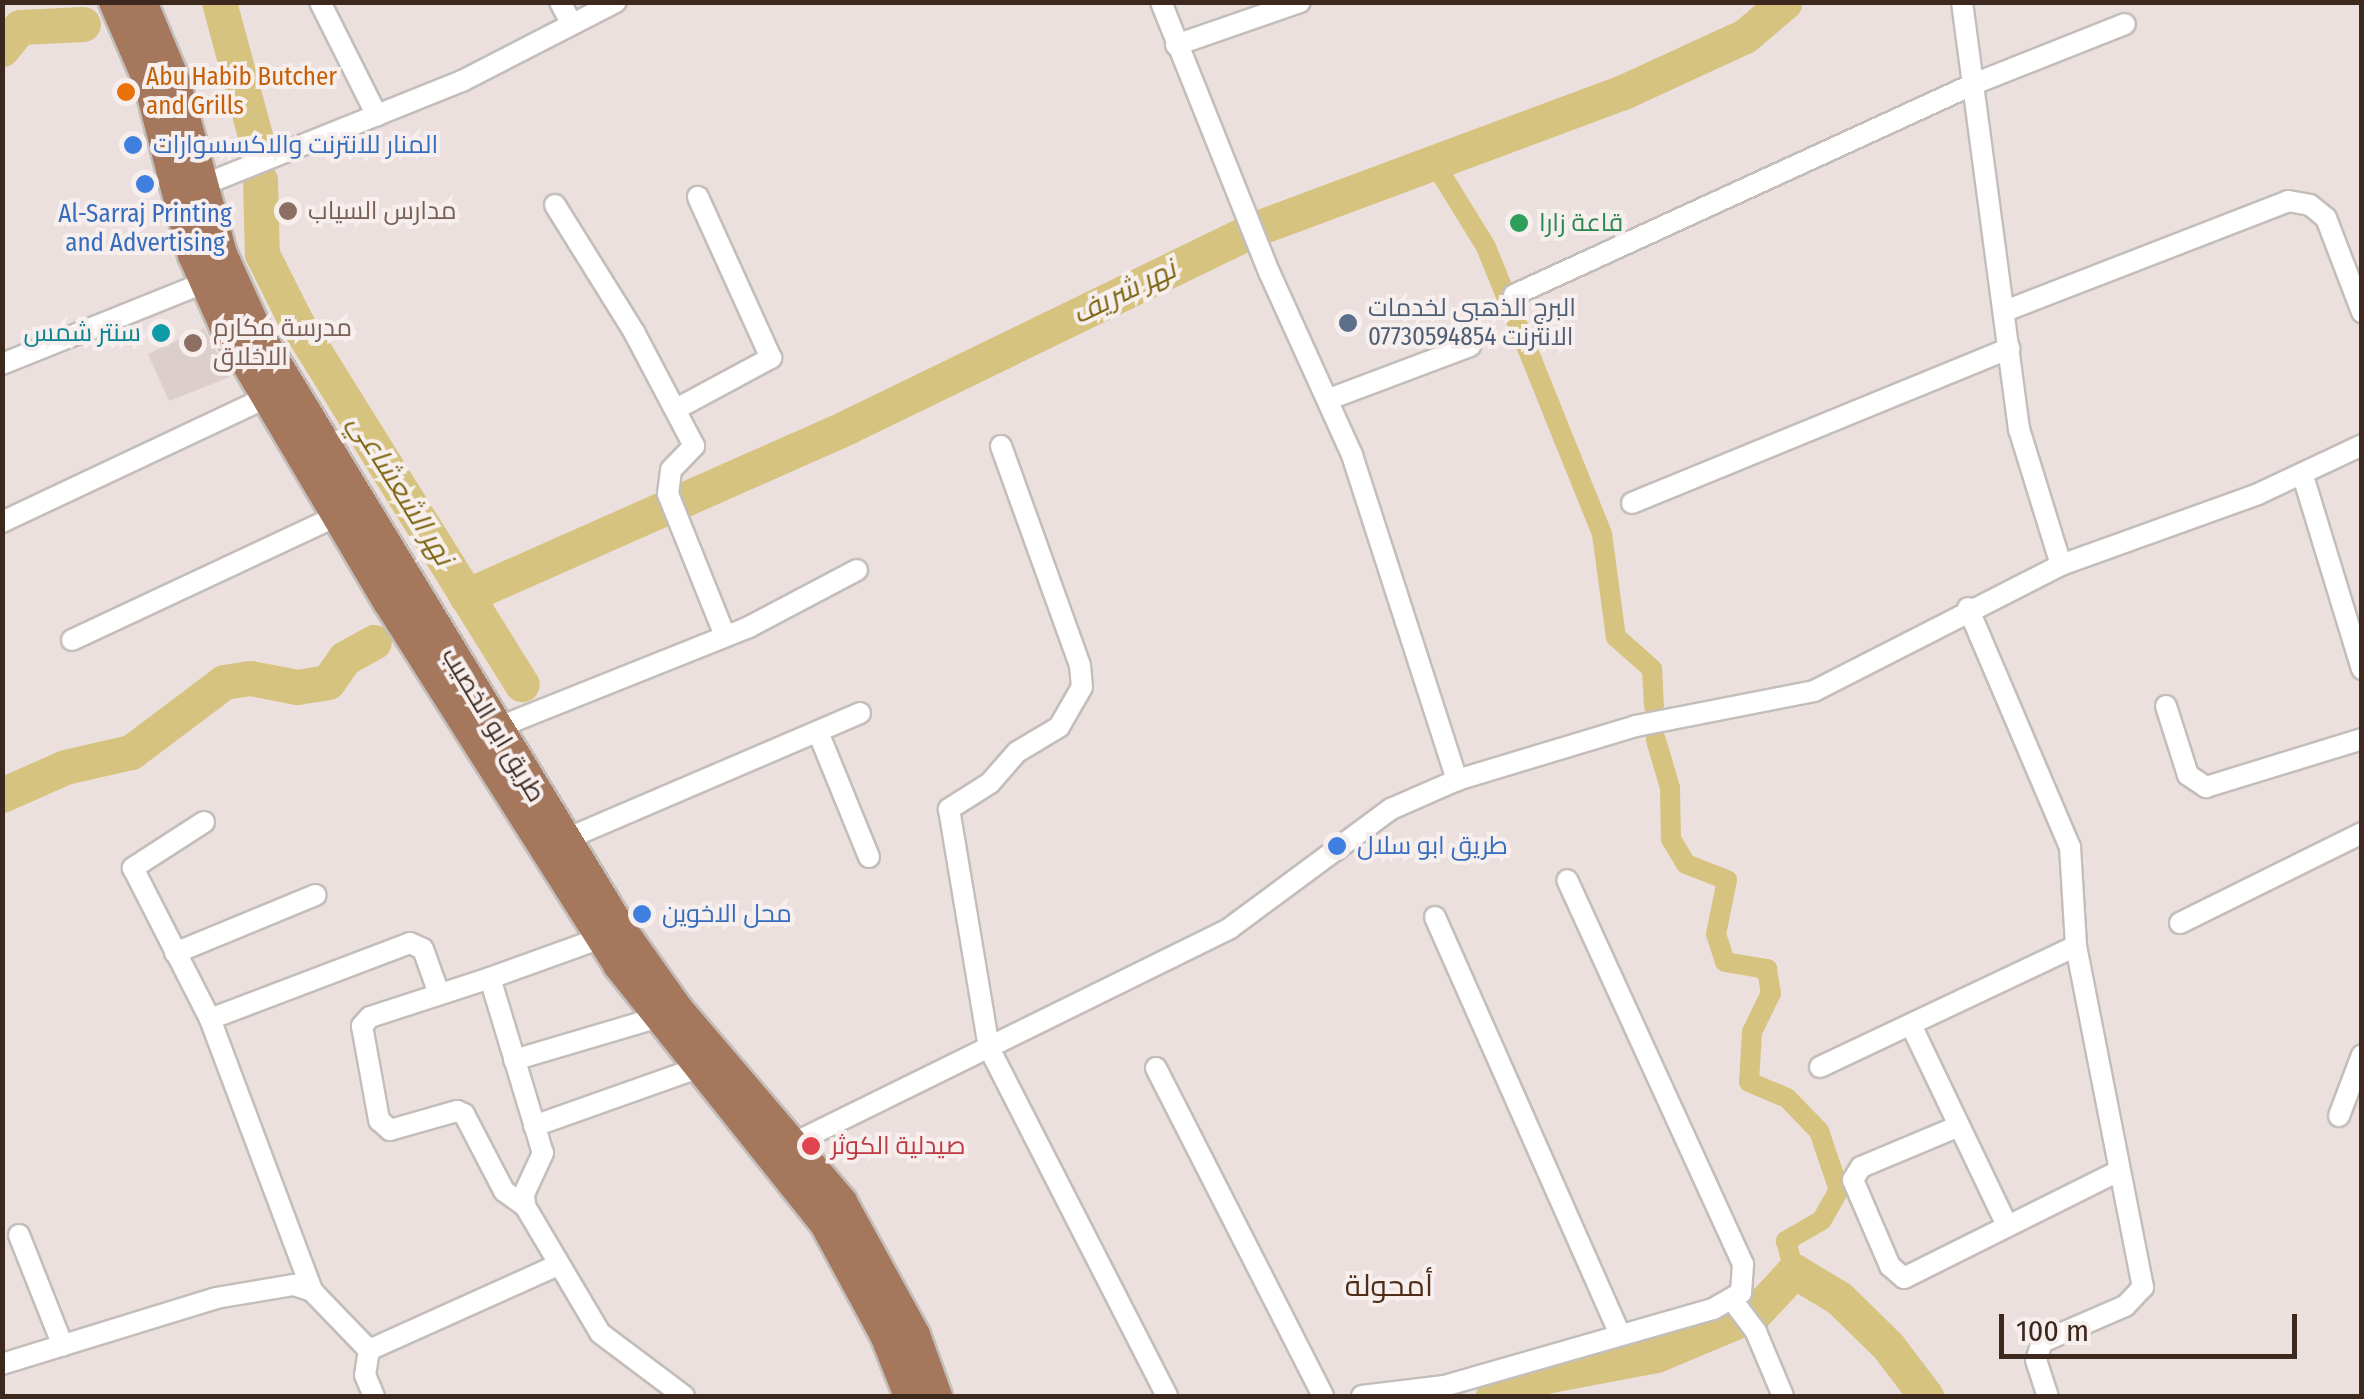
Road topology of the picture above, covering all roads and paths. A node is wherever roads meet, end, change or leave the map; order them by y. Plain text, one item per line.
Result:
1 (114, 2) edge
2 (142, 2) edge
3 (320, 2) edge
4 (560, 2) edge
5 (616, 2) edge
6 (1161, 2) edge
7 (1300, 2) edge
8 (1962, 2) edge
9 (571, 22) junction
10 (2124, 24) dead end
11 (1176, 45) junction
12 (1976, 83) junction
13 (377, 116) junction
14 (203, 185) junction
15 (698, 198) dead end
16 (554, 205) dead end
17 (204, 283) junction
18 (1514, 294) dead end
19 (2004, 310) junction
20 (2362, 312) edge
21 (1470, 346) dead end
22 (2009, 348) junction
23 (2, 364) edge
24 (266, 398) junction
25 (1330, 400) junction
26 (678, 408) junction
27 (2362, 445) edge
28 (1001, 446) dead end
29 (2303, 476) junction
30 (1632, 503) dead end
31 (336, 516) junction
32 (2, 522) edge
33 (2061, 565) junction
34 (856, 570) dead end
35 (1968, 608) junction
36 (725, 636) junction
37 (72, 640) dead end
38 (2360, 657) edge
39 (2166, 706) dead end
40 (860, 712) dead end
41 (494, 729) junction
42 (818, 732) junction
43 (2362, 739) edge
44 (1458, 780) junction
45 (204, 822) dead end
46 (2362, 833) edge
47 (564, 840) junction
48 (869, 856) dead end
49 (1567, 880) dead end
50 (316, 895) dead end
51 (1435, 917) dead end
52 (2180, 924) dead end
53 (601, 938) junction
54 (2076, 946) junction
55 (175, 953) junction
56 (490, 978) junction
57 (439, 994) junction
58 (656, 1018) junction
59 (210, 1019) junction
60 (1911, 1025) junction
61 (990, 1048) junction
62 (2362, 1056) edge
63 (514, 1060) junction
64 (1820, 1066) dead end
65 (698, 1068) junction
66 (1156, 1068) dead end
67 (2339, 1116) dead end
68 (534, 1126) junction
69 (1959, 1126) junction
70 (796, 1142) junction
71 (2119, 1171) junction
72 (525, 1206) junction
73 (2006, 1223) junction
74 (19, 1235) dead end
75 (851, 1243) junction
76 (556, 1266) junction
77 (312, 1290) junction
78 (1738, 1306) junction
79 (1620, 1336) junction
80 (62, 1346) junction
81 (369, 1350) junction
82 (2, 1364) edge
83 (374, 1396) edge
84 (684, 1396) edge
85 (909, 1396) edge
86 (936, 1396) edge
87 (1167, 1396) edge
88 (1323, 1396) edge
89 (1362, 1396) edge
90 (1783, 1396) edge
91 (2048, 1396) edge

1 - 17 main road, طريق ابو الخصيب
2 - 14 main road, طريق ابو الخصيب
3 - 13 street
4 - 9 street
5 - 9 street
6 - 11 street
7 - 11 street
8 - 12 street
9 - 13 street
10 - 12 street
11 - 25 street
12 - 18 street
12 - 19 street
13 - 14 street
14 - 41 main road, طريق ابو الخصيب
15 - 26 street
16 - 26 street
17 - 23 street
17 - 24 main road, طريق ابو الخصيب
19 - 20 street
19 - 22 street
21 - 25 street
22 - 30 street
22 - 33 street
24 - 31 main road, طريق ابو الخصيب
24 - 32 street
25 - 44 street
26 - 36 street
27 - 29 street
28 - 61 street
29 - 33 street
29 - 38 street
31 - 37 street
31 - 53 main road, طريق ابو الخصيب
33 - 35 street
34 - 36 street
35 - 44 street
35 - 54 street
36 - 41 street
39 - 43 street
40 - 42 street
41 - 47 main road, طريق ابو الخصيب
42 - 47 street
42 - 48 street
44 - 61 street
45 - 55 street
46 - 52 street
47 - 70 main road, طريق ابو الخصيب
49 - 78 street
50 - 55 street
51 - 79 street
53 - 56 street
53 - 58 main road, طريق ابو الخصيب
54 - 60 street
54 - 71 street
55 - 59 street
56 - 57 street
56 - 63 street
57 - 59 street
57 - 72 street
58 - 63 street
58 - 65 main road, طريق ابو الخصيب
59 - 77 street
60 - 64 street
60 - 69 street
61 - 70 street
61 - 87 street
62 - 67 street
63 - 68 street
65 - 68 street
65 - 75 main road, طريق ابو الخصيب
66 - 88 street
68 - 72 street
69 - 73 street
69 - 73 street
70 - 75 main road, طريق ابو الخصيب
71 - 73 street
71 - 91 street
72 - 76 street
74 - 80 street
75 - 85 main road, طريق ابو الخصيب
75 - 86 main road, طريق ابو الخصيب
76 - 81 street
76 - 84 street
77 - 80 street
77 - 81 street
78 - 79 street
78 - 90 street
79 - 89 street
80 - 82 street
81 - 83 street

